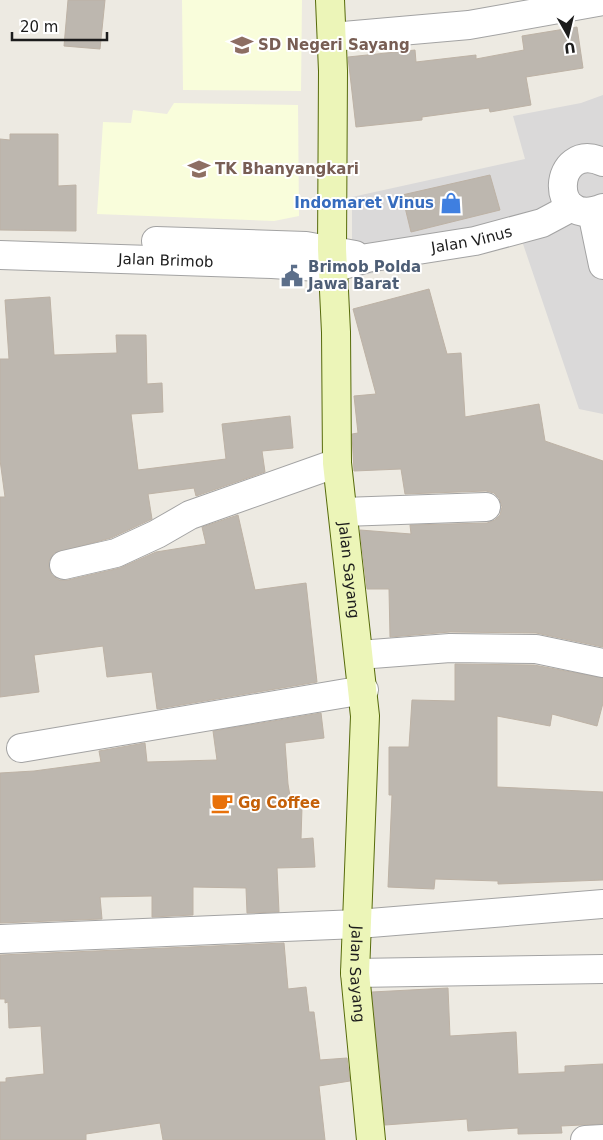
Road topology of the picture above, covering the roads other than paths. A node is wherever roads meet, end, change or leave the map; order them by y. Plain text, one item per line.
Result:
1 (330, 0) edge
2 (603, 1) edge
3 (332, 37) junction
4 (603, 162) edge
5 (589, 209) edge
6 (0, 239) edge
7 (0, 255) edge
8 (333, 259) junction
9 (603, 265) edge
10 (337, 463) junction
11 (486, 507) dead end
12 (343, 512) junction
13 (64, 565) dead end
14 (359, 655) junction
15 (603, 663) edge
16 (364, 690) junction
17 (21, 748) dead end
18 (603, 904) edge
19 (358, 924) junction
20 (0, 939) edge
21 (603, 969) edge
22 (355, 973) junction
23 (603, 1139) edge
24 (371, 1140) edge
25 (585, 1140) edge

1 - 3 main road, Jalan Sayang
2 - 3 street
3 - 8 main road, Jalan Sayang
4 - 5 street
5 - 8 street, Jalan Vinus
5 - 9 street
6 - 8 street, Jalan Brimob
7 - 8 street, Jalan Brimob
8 - 10 main road, Jalan Sayang
10 - 12 main road, Jalan Sayang
10 - 13 street
11 - 12 street
12 - 14 main road, Jalan Sayang
14 - 15 street
14 - 16 main road, Jalan Sayang
16 - 17 street
16 - 19 main road, Jalan Sayang
18 - 19 street
19 - 20 street
19 - 22 main road, Jalan Sayang
21 - 22 street
22 - 24 main road, Jalan Sayang
23 - 25 street

